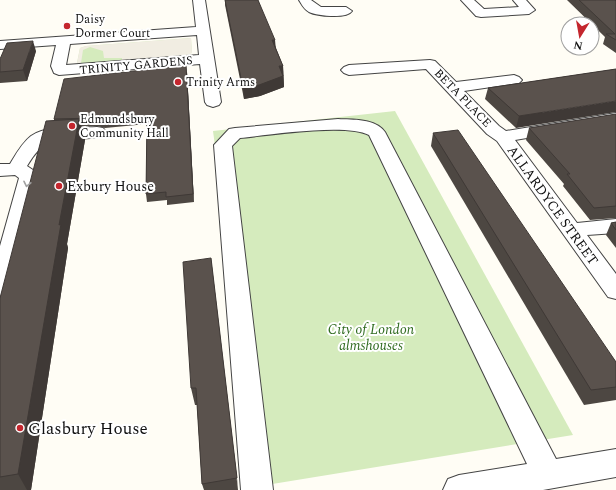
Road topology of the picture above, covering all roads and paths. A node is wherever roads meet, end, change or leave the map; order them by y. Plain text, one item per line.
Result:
1 (199, 0) edge
2 (467, 0) edge
3 (519, 0) edge
4 (307, 3) edge
5 (346, 11) dead end
6 (203, 31) junction
7 (64, 41) junction
8 (0, 45) edge
9 (207, 59) junction
10 (349, 70) dead end
11 (514, 80) dead end
12 (454, 86) junction
13 (213, 102) dead end
14 (616, 118) edge
15 (97, 132) dead end
16 (503, 138) junction
17 (8, 169) edge
18 (616, 226) edge
19 (572, 230) junction
20 (0, 289) edge
21 (616, 291) edge
22 (616, 463) edge
23 (538, 480) edge
24 (257, 490) edge
25 (459, 490) edge

1 - 6 street, TRINITY GARDENS
2 - 3 street
4 - 5 street
6 - 7 street
6 - 9 street, TRINITY GARDENS
7 - 8 street
7 - 9 street, TRINITY GARDENS
9 - 13 street
10 - 12 street, BETA PLACE
11 - 12 street
12 - 16 street, BETA PLACE
14 - 16 street
15 - 17 street
16 - 19 street, ALLARDYCE STREET
17 -> 20 street
18 - 19 street
19 - 21 street, ALLARDYCE STREET
22 - 23 street
23 - 24 street
23 - 25 street

